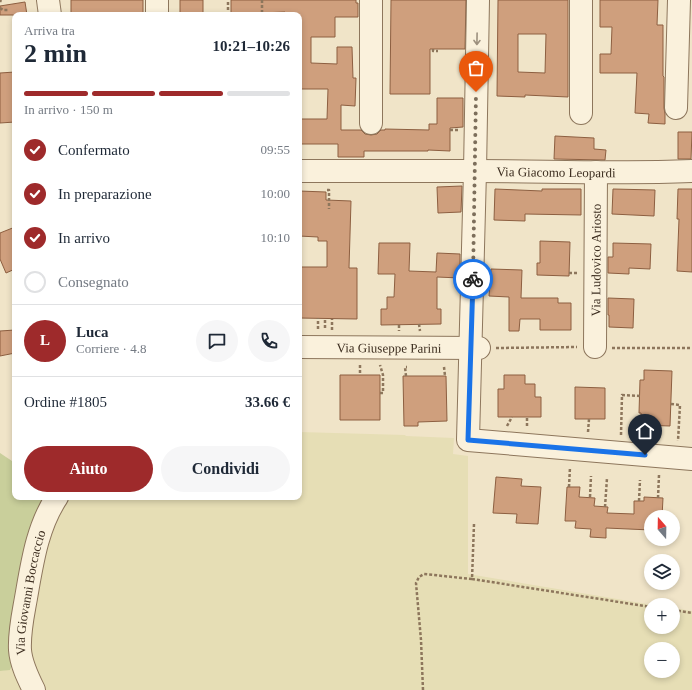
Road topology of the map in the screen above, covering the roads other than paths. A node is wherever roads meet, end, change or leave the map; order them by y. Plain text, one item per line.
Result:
1 (48, 0) edge
2 (157, 0) edge
3 (371, 0) edge
4 (478, 0) edge
5 (581, 0) edge
6 (678, 0) edge
7 (50, 12) edge
8 (157, 12) edge
9 (676, 108) dead end
10 (582, 113) dead end
11 (371, 123) dead end
12 (302, 171) edge
13 (475, 171) junction
14 (692, 171) edge
15 (596, 172) junction
16 (302, 347) edge
17 (475, 348) junction
18 (594, 348) dead end
19 (685, 453) edge
20 (55, 500) edge
21 (34, 690) edge

1 - 7 street
2 - 8 street
3 - 11 street
4 -> 13 street
5 - 10 street
6 - 9 street
12 - 13 street, Via Giacomo Leopardi
13 - 15 street, Via Giacomo Leopardi
13 - 17 street
14 - 15 street, Via Giacomo Leopardi
15 - 18 street, Via Ludovico Ariosto
16 - 17 street, Via Giuseppe Parini
17 - 19 street
20 - 21 street, Via Giovanni Boccaccio

